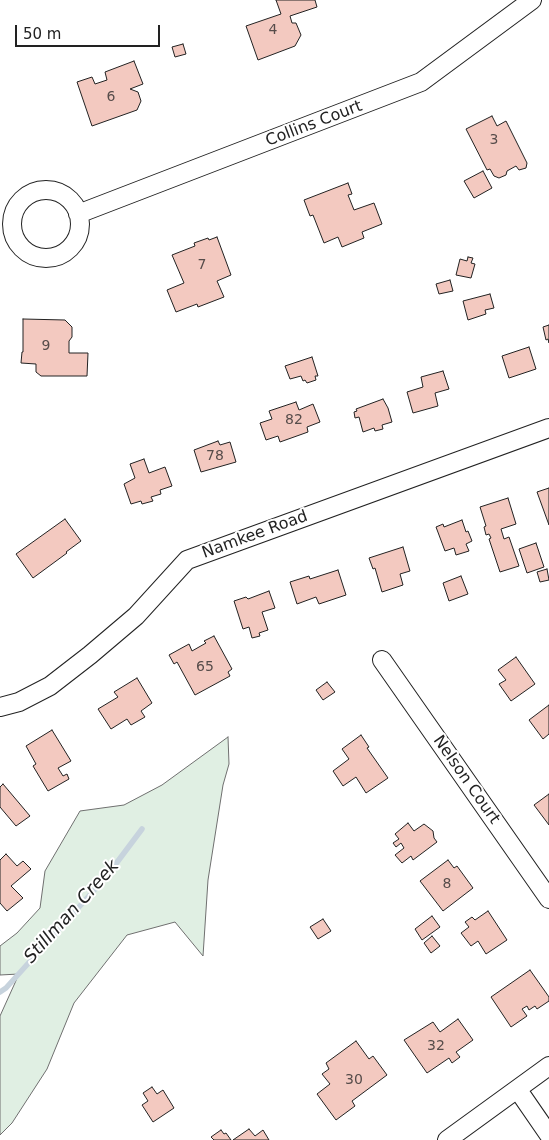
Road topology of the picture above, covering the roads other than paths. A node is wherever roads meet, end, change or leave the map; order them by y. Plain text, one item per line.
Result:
1 (532, 0) edge
2 (78, 214) dead end
3 (549, 428) edge
4 (382, 660) dead end
5 (0, 708) edge
6 (549, 899) edge
7 (549, 1066) edge
8 (518, 1090) junction
9 (549, 1135) edge
10 (447, 1140) edge

1 - 2 street, Collins Court
3 - 5 street, Namkee Road
4 - 6 street, Nelson Court
7 - 8 street
8 - 9 street
8 - 10 street

